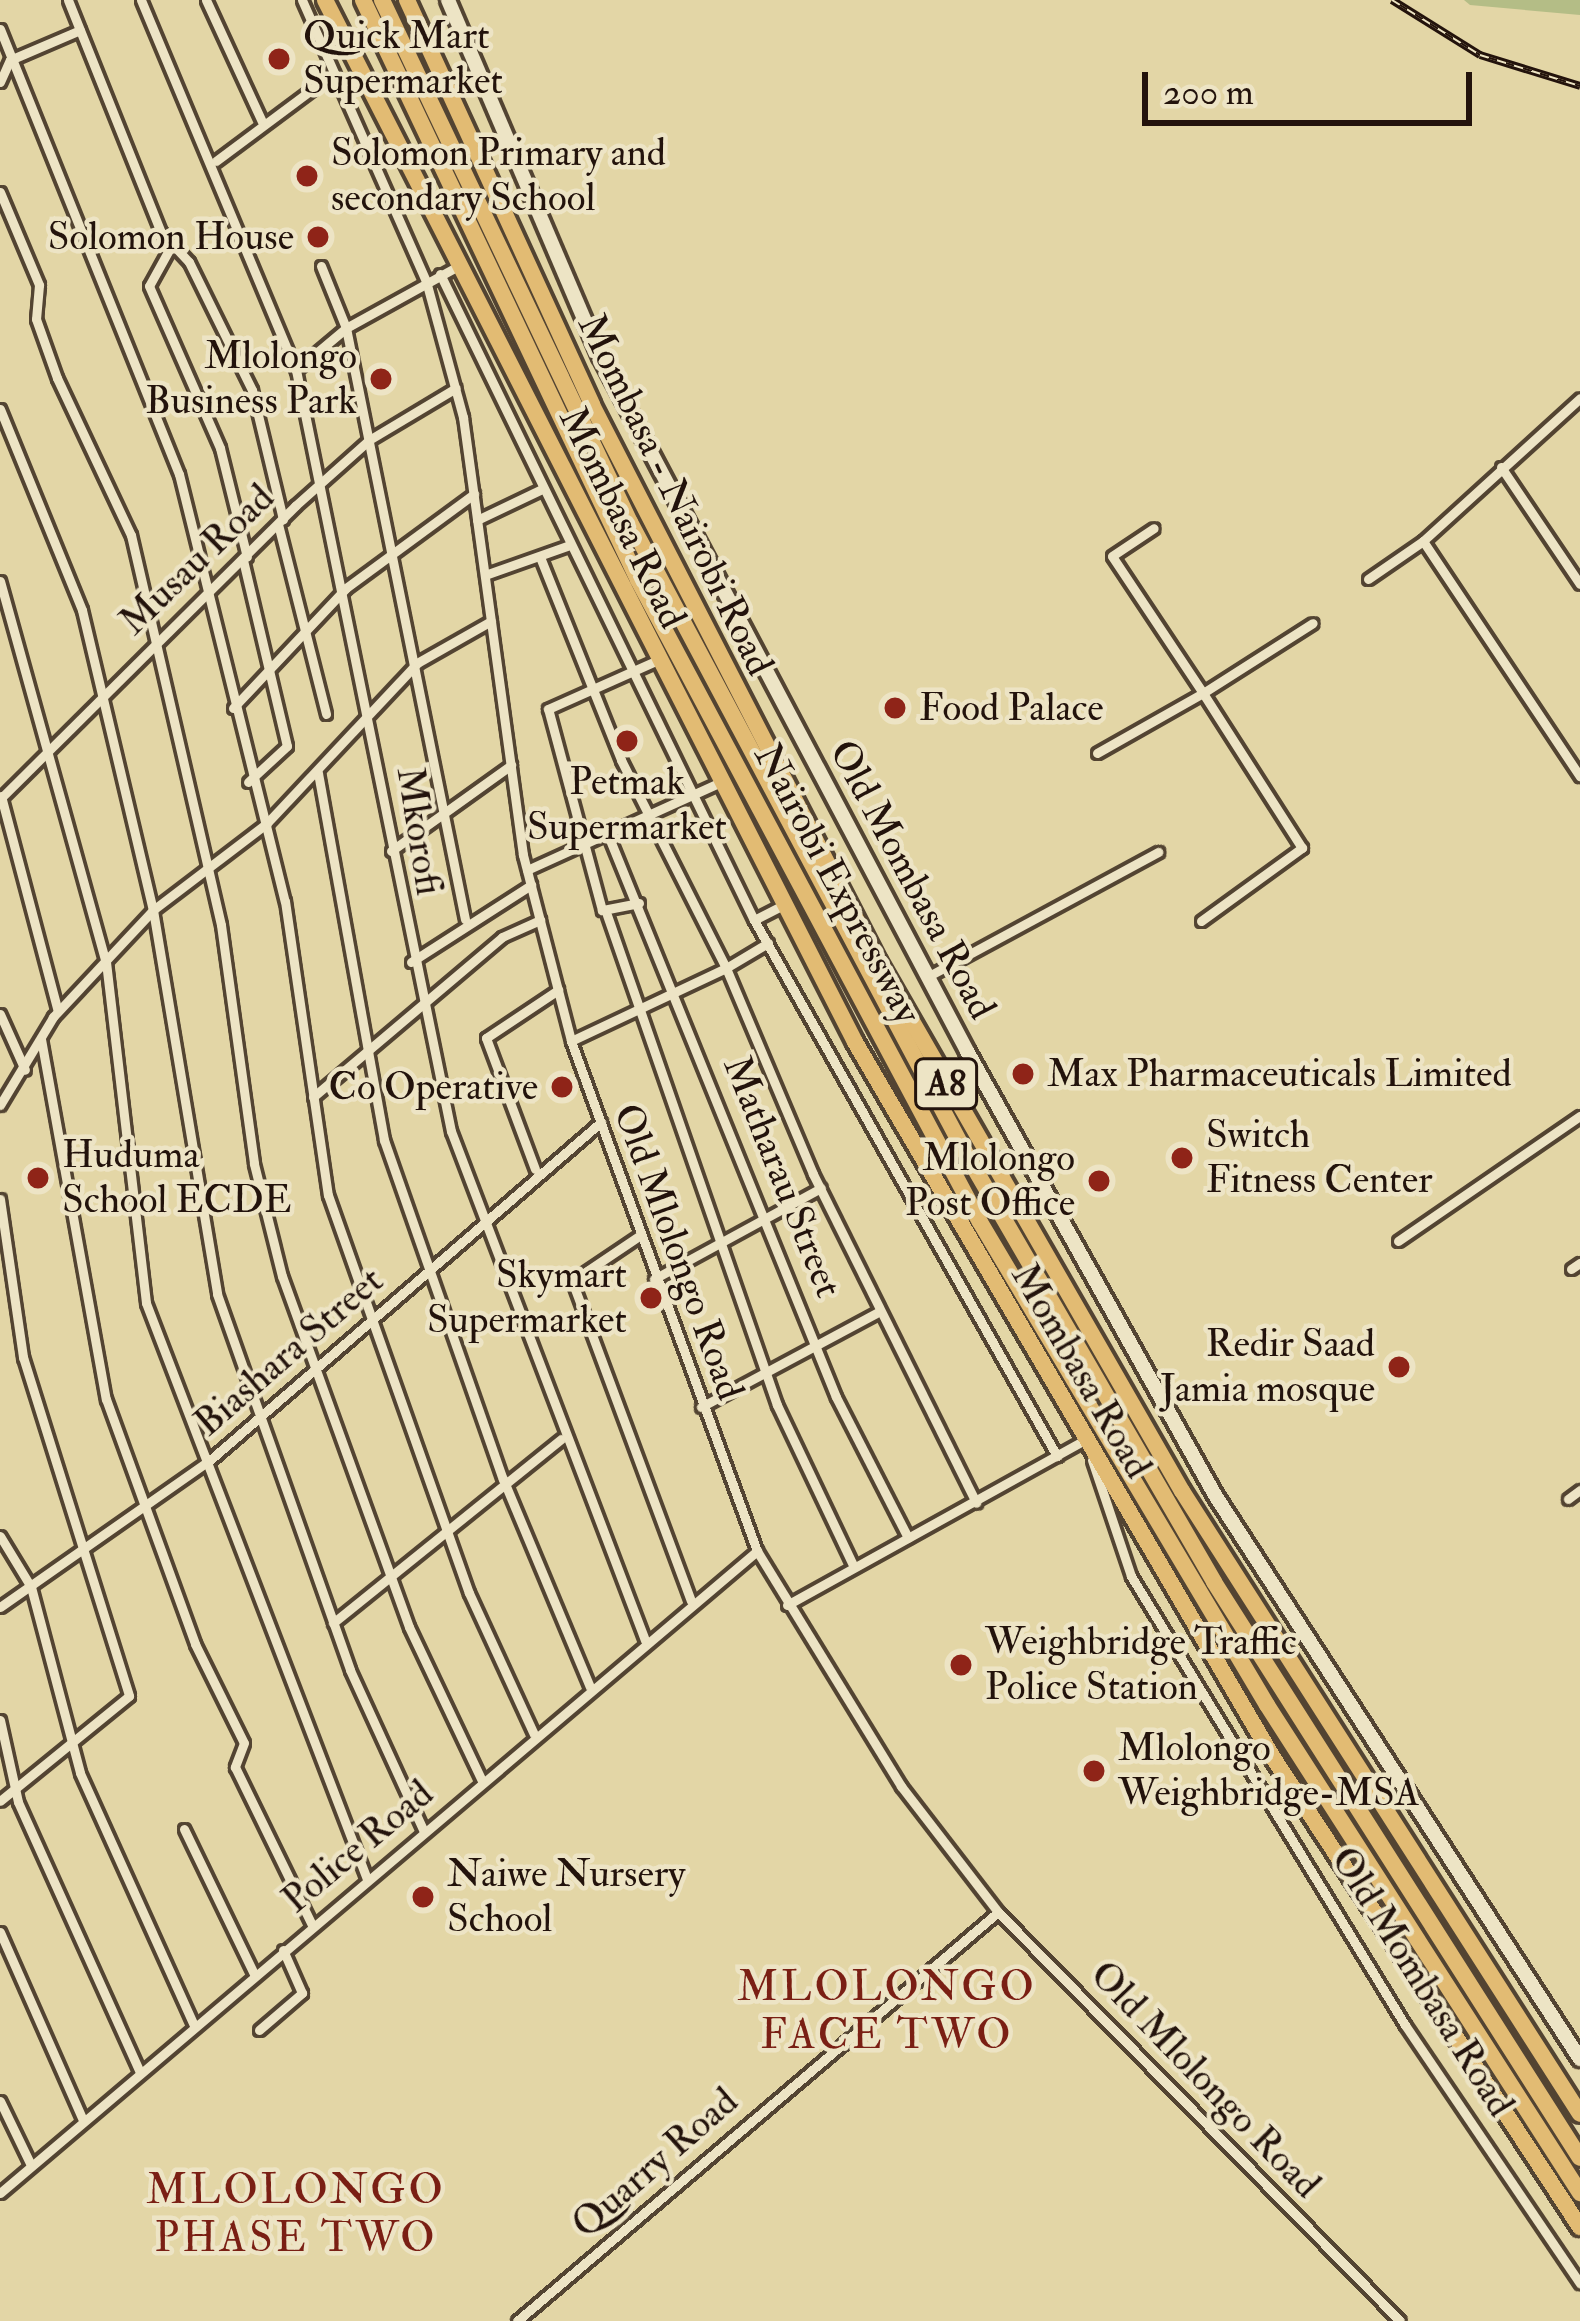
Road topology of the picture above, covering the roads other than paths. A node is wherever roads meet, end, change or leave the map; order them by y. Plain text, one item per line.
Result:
1 (68, 0) edge
2 (141, 0) edge
3 (206, 0) edge
4 (302, 0) edge
5 (325, 0) edge
6 (363, 0) edge
7 (382, 0) edge
8 (407, 0) edge
9 (448, 0) edge
10 (0, 29) edge
11 (80, 29) junction
12 (10, 60) junction
13 (334, 73) junction
14 (0, 82) edge
15 (262, 122) junction
16 (216, 161) junction
17 (0, 192) edge
18 (170, 248) junction
19 (460, 265) junction
20 (321, 266) dead end
21 (440, 274) junction
22 (426, 281) junction
23 (346, 328) junction
24 (296, 370) junction
25 (456, 388) junction
26 (1580, 398) edge
27 (0, 409) edge
28 (370, 440) junction
29 (1501, 467) junction
30 (323, 483) junction
31 (540, 490) junction
32 (474, 494) junction
33 (477, 520) junction
34 (280, 521) junction
35 (1154, 528) dead end
36 (1423, 542) junction
37 (567, 546) junction
38 (393, 551) junction
39 (540, 557) junction
40 (245, 558) junction
41 (485, 575) junction
42 (1368, 579) dead end
43 (0, 581) edge
44 (1580, 584) edge
45 (346, 588) junction
46 (208, 596) junction
47 (491, 621) junction
48 (1313, 622) dead end
49 (307, 631) junction
50 (157, 644) junction
51 (656, 661) junction
52 (417, 662) junction
53 (269, 671) junction
54 (632, 674) junction
55 (592, 688) junction
56 (99, 692) junction
57 (1202, 693) junction
58 (232, 708) junction
59 (326, 714) dead end
60 (368, 716) junction
61 (50, 742) junction
62 (1097, 753) dead end
63 (511, 765) junction
64 (318, 773) junction
65 (1580, 776) edge
66 (248, 782) junction
67 (717, 784) junction
68 (0, 795) edge
69 (693, 796) junction
70 (439, 810) junction
71 (653, 818) junction
72 (267, 823) junction
73 (608, 835) junction
74 (580, 846) junction
75 (391, 851) junction
76 (1158, 852) dead end
77 (206, 861) junction
78 (527, 871) junction
79 (531, 885) junction
80 (639, 904) junction
81 (784, 905) junction
82 (153, 910) junction
83 (607, 915) junction
84 (465, 919) junction
85 (540, 920) junction
86 (754, 920) junction
87 (1201, 921) dead end
88 (768, 943) junction
89 (106, 962) junction
90 (411, 962) junction
91 (726, 968) junction
92 (927, 976) junction
93 (558, 990) junction
94 (672, 998) junction
95 (420, 1006) junction
96 (58, 1011) junction
97 (0, 1014) edge
98 (638, 1017) junction
99 (41, 1039) junction
100 (571, 1040) junction
101 (364, 1057) junction
102 (25, 1070) junction
103 (314, 1097) junction
104 (0, 1105) edge
105 (1580, 1116) edge
106 (601, 1122) junction
107 (536, 1169) junction
108 (821, 1188) junction
109 (0, 1199) edge
110 (769, 1215) junction
111 (485, 1216) junction
112 (639, 1236) junction
113 (1398, 1240) dead end
114 (721, 1245) junction
115 (432, 1269) junction
116 (654, 1279) junction
117 (880, 1311) junction
118 (373, 1318) junction
119 (816, 1344) junction
120 (317, 1365) junction
121 (766, 1372) junction
122 (700, 1407) junction
123 (259, 1414) junction
124 (561, 1439) junction
125 (1087, 1448) junction
126 (1057, 1456) junction
127 (210, 1460) junction
128 (504, 1483) junction
129 (1580, 1490) edge
130 (1568, 1498) dead end
131 (976, 1503) junction
132 (147, 1507) junction
133 (449, 1526) junction
134 (0, 1536) edge
135 (908, 1538) junction
136 (85, 1542) junction
137 (757, 1551) junction
138 (854, 1567) junction
139 (391, 1577) junction
140 (31, 1587) junction
141 (692, 1601) junction
142 (787, 1605) junction
143 (0, 1607) edge
144 (333, 1623) junction
145 (645, 1640) junction
146 (590, 1687) junction
147 (0, 1720) edge
148 (535, 1734) junction
149 (70, 1741) junction
150 (482, 1781) junction
151 (15, 1784) junction
152 (0, 1801) edge
153 (184, 1829) dead end
154 (424, 1832) junction
155 (367, 1879) junction
156 (998, 1912) junction
157 (312, 1925) junction
158 (0, 1932) edge
159 (283, 1950) junction
160 (254, 1974) junction
161 (194, 2026) junction
162 (259, 2030) dead end
163 (1580, 2060) edge
164 (140, 2072) junction
165 (0, 2101) edge
166 (1580, 2114) edge
167 (83, 2120) junction
168 (1580, 2158) edge
169 (31, 2165) junction
170 (0, 2193) edge
171 (1580, 2193) edge
172 (1580, 2227) edge
173 (1580, 2283) edge
174 (517, 2321) edge
175 (1400, 2321) edge

1 - 11 street
2 - 16 street
3 - 15 street
4 - 13 street, Old Mlolongo Road
5 - 19 highway, Mombasa Road / A8
6 - 171 highway, Nairobi Expressway
7 - 168 highway, Nairobi Expressway
8 - 166 highway, Mombasa - Nairobi Road / A8
9 - 92 street, Old Mombasa Road
10 - 12 street
11 - 12 street
11 - 18 street
12 - 14 street
12 - 46 street
13 - 15 street
13 - 22 street, Old Mlolongo Road
15 - 16 street
16 - 24 street, Mkorofi
17 - 50 street
18 - 34 street
18 - 40 street
19 - 21 street
19 - 51 highway, Mombasa Road / A8
20 - 23 street
21 - 22 street
21 - 31 street
22 - 23 street
22 - 25 street, Old Mlolongo Road
23 - 24 street
23 - 28 street
24 - 30 street, Mkorofi
25 - 28 street, Musau Road
25 - 32 street, Old Mlolongo Road
26 - 29 street
27 - 56 street
28 - 30 street, Musau Road
28 - 38 street
29 - 36 street
29 - 44 street
30 - 34 street, Musau Road
30 - 45 street, Mkorofi
31 - 33 street
31 - 37 street
32 - 33 street, Old Mlolongo Road
32 - 38 street
33 - 41 street, Old Mlolongo Road
34 - 40 street, Musau Road
34 - 49 street
35 - 57 street
36 - 42 street
36 - 65 street
37 - 39 street
37 - 54 street
38 - 45 street
38 - 52 street
39 - 41 street
39 - 55 street
40 - 46 street, Musau Road
40 - 53 street
41 - 47 street, Old Mlolongo Road
43 - 61 street
45 - 49 street
45 - 60 street, Mkorofi
46 - 50 street, Musau Road
46 - 58 street
47 - 52 street
47 - 63 street, Old Mlolongo Road
48 - 57 street
49 - 53 street
49 - 59 street
50 - 56 street, Musau Road
50 - 77 street
51 - 54 street
51 - 67 highway, Mombasa Road / A8
52 - 60 street
52 - 70 street
53 - 58 street
53 - 66 street
54 - 55 street
54 - 69 street
55 - 71 street
55 - 74 street, Matharau Street
56 - 61 street, Musau Road
56 - 82 street
57 - 62 street
57 - 87 street
58 - 66 street
60 - 64 street
60 - 75 street, Mkorofi
61 - 68 street, Musau Road
61 - 89 street
63 - 70 street
63 - 78 street, Old Mlolongo Road
64 - 72 street
64 - 101 street
66 - 72 street
67 - 69 street
67 - 81 highway, Mombasa Road / A8
68 - 96 street
69 - 71 street
69 - 86 street
70 - 75 street
70 - 84 street
71 - 73 street
71 - 91 street
72 - 77 street
72 - 103 street
73 - 74 street
73 - 80 street, Matharau Street
74 - 78 street
74 - 83 street, Matharau Street
75 - 90 street, Mkorofi
76 - 92 street
77 - 82 street
77 - 120 street
78 - 79 street, Old Mlolongo Road
79 - 84 street
79 - 85 street, Old Mlolongo Road
80 - 83 street
80 - 94 street, Matharau Street
81 - 86 street
81 - 125 highway, Mombasa Road / A8
82 - 89 street
82 - 123 street
83 - 98 street, Matharau Street
84 - 90 street
85 - 93 street, Old Mlolongo Road
85 - 95 street
86 - 88 street
88 - 91 street
88 - 126 street
89 - 96 street
89 - 127 street
90 - 95 street, Mkorofi
91 - 94 street
91 - 108 street
92 - 163 street, Old Mombasa Road
93 - 100 street, Old Mlolongo Road
93 - 107 street
94 - 98 street
94 - 110 street, Matharau Street
95 - 101 street
95 - 111 street, Mkorofi
96 - 99 street
97 - 102 street
98 - 100 street
98 - 114 street, Matharau Street
99 - 102 street
99 - 132 street
100 - 106 street, Old Mlolongo Road
101 - 103 street
101 - 115 street
102 - 104 street
103 - 118 street
105 - 113 street
106 - 107 street, Biashara Street
106 - 112 street, Old Mlolongo Road
107 - 111 street, Biashara Street
108 - 110 street
108 - 117 street
109 - 136 street
110 - 114 street
110 - 119 street, Matharau Street
111 - 115 street, Biashara Street
111 - 124 street, Mkorofi
112 - 116 street, Old Mlolongo Road
112 - 141 street
114 - 116 street
114 - 121 street, Matharau Street
115 - 118 street, Biashara Street
115 - 128 street
116 - 122 street, Old Mlolongo Road
117 - 119 street
117 - 131 street
118 - 120 street, Biashara Street
118 - 133 street
119 - 121 street
119 - 135 street, Matharau Street
120 - 123 street, Biashara Street
120 - 139 street
121 - 122 street
121 - 138 street, Matharau Street
122 - 137 street, Old Mlolongo Road
123 - 127 street, Biashara Street
123 - 144 street
124 - 128 street
124 - 145 street, Mkorofi
125 - 126 street
125 - 172 highway, Mombasa Road / A8
125 - 173 street, Old Mombasa Road
126 - 131 street
127 - 132 street, Biashara Street
127 - 155 street
128 - 133 street
128 - 146 street
129 - 130 street
131 - 135 street
132 - 136 street, Biashara Street
132 - 157 street
133 - 139 street
133 - 148 street
134 - 140 street
135 - 138 street
136 - 140 street, Biashara Street
136 - 149 street
137 - 141 street, Police Road
137 - 142 street, Old Mlolongo Road
138 - 142 street
139 - 144 street
139 - 150 street
140 - 143 street, Biashara Street
140 - 149 street
141 - 145 street, Police Road
142 - 156 street, Old Mlolongo Road
144 - 154 street
145 - 146 street, Police Road
146 - 148 street, Police Road
147 - 151 street
148 - 150 street, Police Road
149 - 151 street
149 - 161 street
150 - 154 street, Police Road
151 - 152 street
151 - 164 street
153 - 160 street
154 - 155 street, Police Road
155 - 157 street, Police Road
156 - 174 street, Quarry Road
156 - 175 street, Old Mlolongo Road
157 - 159 street, Police Road
158 - 167 street
159 - 160 street, Police Road
159 - 162 street
160 - 161 street, Police Road
161 - 164 street, Police Road
164 - 167 street, Police Road
165 - 169 street
167 - 169 street, Police Road
169 - 170 street, Police Road

